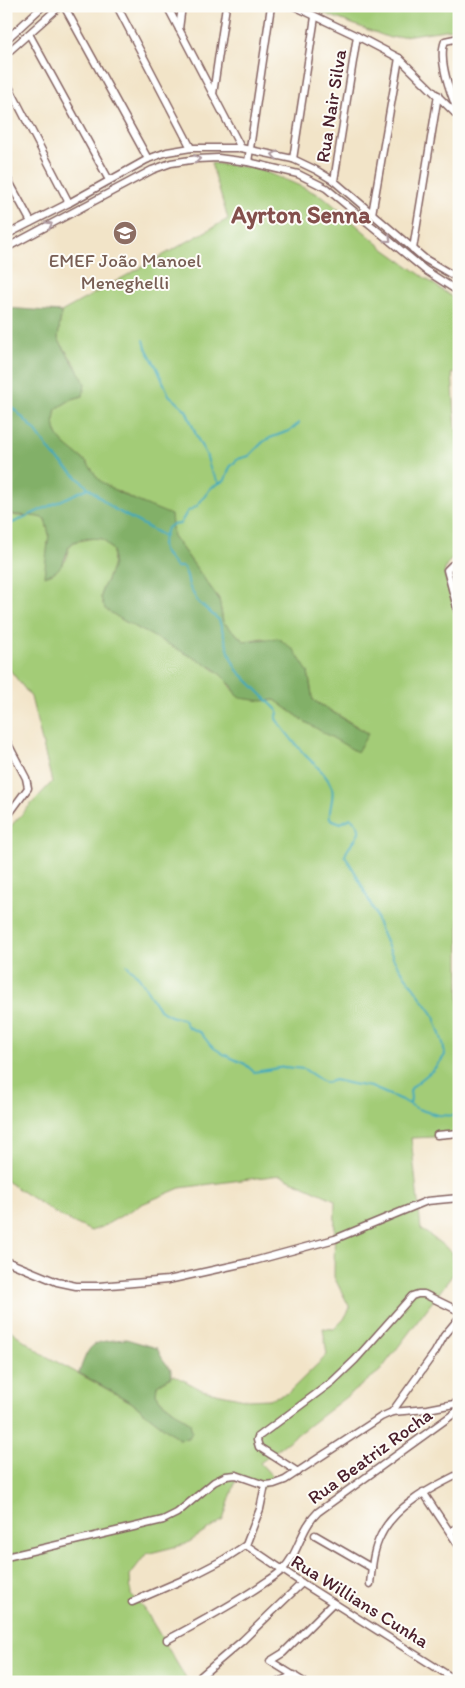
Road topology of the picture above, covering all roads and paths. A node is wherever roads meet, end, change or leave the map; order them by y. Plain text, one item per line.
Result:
1 (43, 6) edge
2 (60, 6) edge
3 (64, 6) edge
4 (117, 6) edge
5 (167, 6) edge
6 (182, 6) edge
7 (226, 6) edge
8 (271, 6) edge
9 (294, 6) edge
10 (315, 17) junction
11 (180, 29) junction
12 (29, 34) junction
13 (357, 36) junction
14 (459, 38) edge
15 (6, 40) edge
16 (6, 54) edge
17 (399, 58) junction
18 (6, 81) edge
19 (213, 94) junction
20 (438, 95) junction
21 (459, 116) edge
22 (191, 148) junction
23 (240, 148) junction
24 (250, 150) junction
25 (148, 159) junction
26 (293, 159) junction
27 (248, 162) junction
28 (6, 176) edge
29 (109, 180) junction
30 (334, 181) junction
31 (69, 203) junction
32 (372, 214) junction
33 (31, 222) junction
34 (6, 235) edge
35 (6, 248) edge
36 (412, 249) junction
37 (459, 265) edge
38 (458, 278) edge
39 (459, 292) edge
40 (459, 563) edge
41 (459, 615) edge
42 (6, 740) edge
43 (6, 818) edge
44 (459, 1133) edge
45 (437, 1135) dead end
46 (459, 1198) edge
47 (6, 1261) edge
48 (459, 1311) edge
49 (459, 1318) edge
50 (459, 1403) edge
51 (459, 1410) edge
52 (392, 1412) junction
53 (298, 1472) junction
54 (459, 1474) edge
55 (265, 1485) junction
56 (424, 1492) junction
57 (459, 1526) edge
58 (450, 1532) junction
59 (315, 1536) dead end
60 (246, 1545) junction
61 (459, 1546) edge
62 (6, 1556) edge
63 (372, 1568) junction
64 (282, 1570) junction
65 (302, 1584) junction
66 (370, 1584) dead end
67 (132, 1602) dead end
68 (333, 1603) junction
69 (167, 1640) dead end
70 (294, 1675) junction
71 (201, 1676) dead end
72 (278, 1682) edge
73 (304, 1682) edge
74 (459, 1682) edge

1 - 15 street
2 - 12 street
3 - 25 street
4 - 22 street
5 - 11 street
6 - 11 street
7 - 19 street
8 - 24 street
9 - 10 street
10 - 13 street
10 - 26 street
11 - 19 street
12 - 16 street
12 - 29 street
13 - 17 street
13 - 30 street, Rua Nair Silva
14 - 21 street
17 - 20 street
17 - 32 street
18 - 31 street
19 - 23 street
20 - 21 street
20 - 36 street
22 - 23 street
22 - 25 street
23 - 24 street
26 -> 24 street
24 - 27 street
25 - 29 street
26 - 30 street
35 -> 27 street
27 -> 39 street
28 - 33 street
29 - 31 street
30 - 32 street
31 - 33 street
32 - 36 street
33 - 34 street
36 - 38 street
37 - 38 street
40 - 41 street
42 - 43 street
44 - 45 street
46 - 47 street
48 - 53 street
49 - 52 street
50 - 52 street
51 - 64 street, Rua Beatriz Rocha
52 - 53 street
53 - 55 street
54 - 56 street
55 - 60 street
55 - 62 street
56 - 58 street
56 - 63 street
57 - 58 street
58 - 61 street
59 - 63 street
60 - 64 street, Rua Willians Cunha
60 - 67 street
63 - 66 street
64 - 65 street, Rua Willians Cunha
64 - 69 street, Rua Beatriz Rocha
65 - 68 street, Rua Willians Cunha
65 - 71 street
68 - 70 street
68 - 74 street, Rua Willians Cunha
70 - 72 street
70 - 73 street

